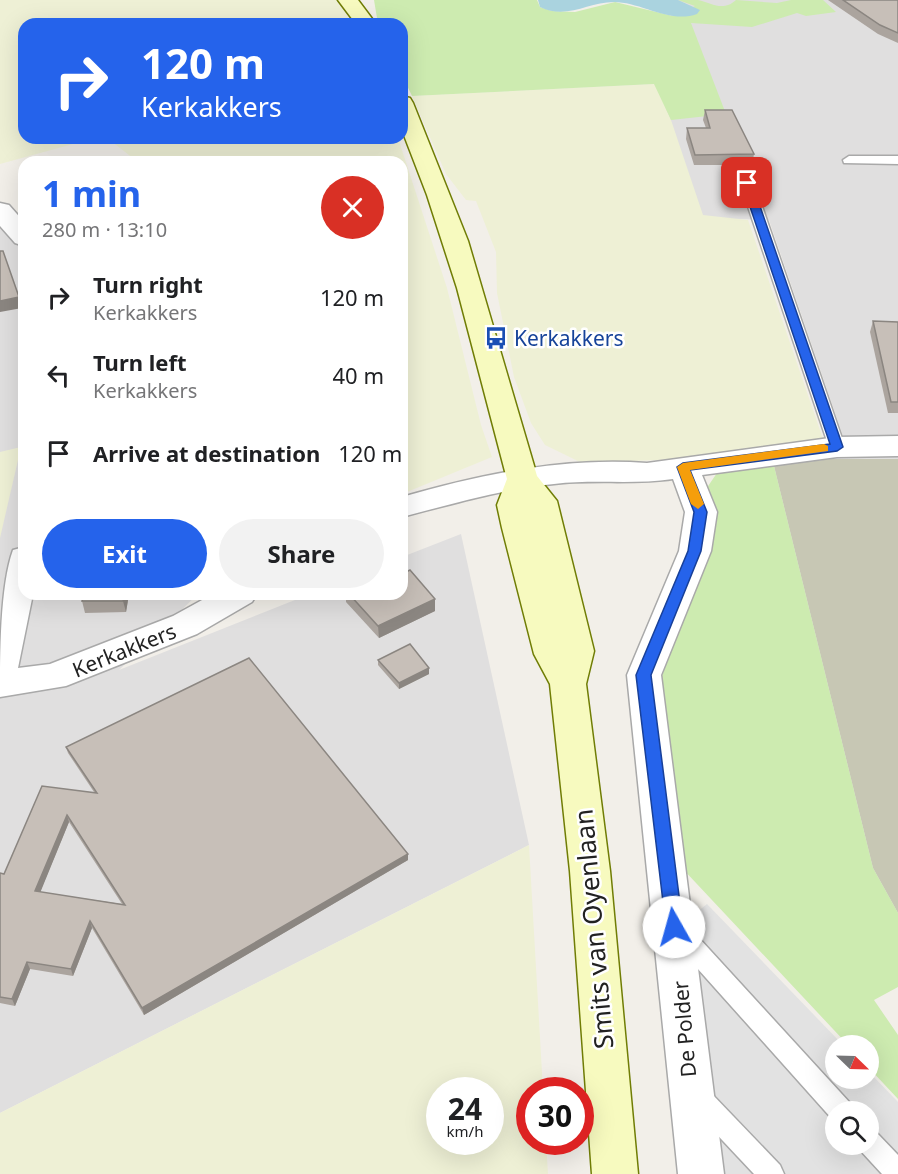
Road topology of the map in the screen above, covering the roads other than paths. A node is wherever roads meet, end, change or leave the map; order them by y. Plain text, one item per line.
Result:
1 (348, 0) edge
2 (363, 0) edge
3 (362, 18) edge
4 (365, 18) edge
5 (408, 116) edge
6 (849, 160) dead end
7 (898, 160) edge
8 (747, 183) dead end
9 (0, 210) edge
10 (18, 231) edge
11 (898, 446) edge
12 (837, 447) junction
13 (665, 470) junction
14 (525, 495) junction
15 (408, 507) edge
16 (18, 587) edge
17 (229, 600) edge
18 (0, 673) edge
19 (0, 684) edge
20 (674, 927) junction
21 (690, 1088) junction
22 (832, 1101) edge
23 (879, 1153) edge
24 (898, 1173) edge
25 (615, 1174) edge
26 (701, 1174) edge
27 (771, 1174) edge

1 - 3 main road
2 - 4 main road
5 - 14 main road, Smits van Oyenlaan
6 - 7 lane
8 - 12 lane
9 - 10 street
11 - 12 street
12 - 13 street
13 - 14 street
13 - 20 street, De Polder
14 - 15 street
14 - 25 main road, Smits van Oyenlaan
16 - 18 street
17 - 19 street, Kerkakkers
20 - 21 street, De Polder
20 - 22 lane
21 - 26 street, De Polder
21 - 27 lane
23 - 24 lane

